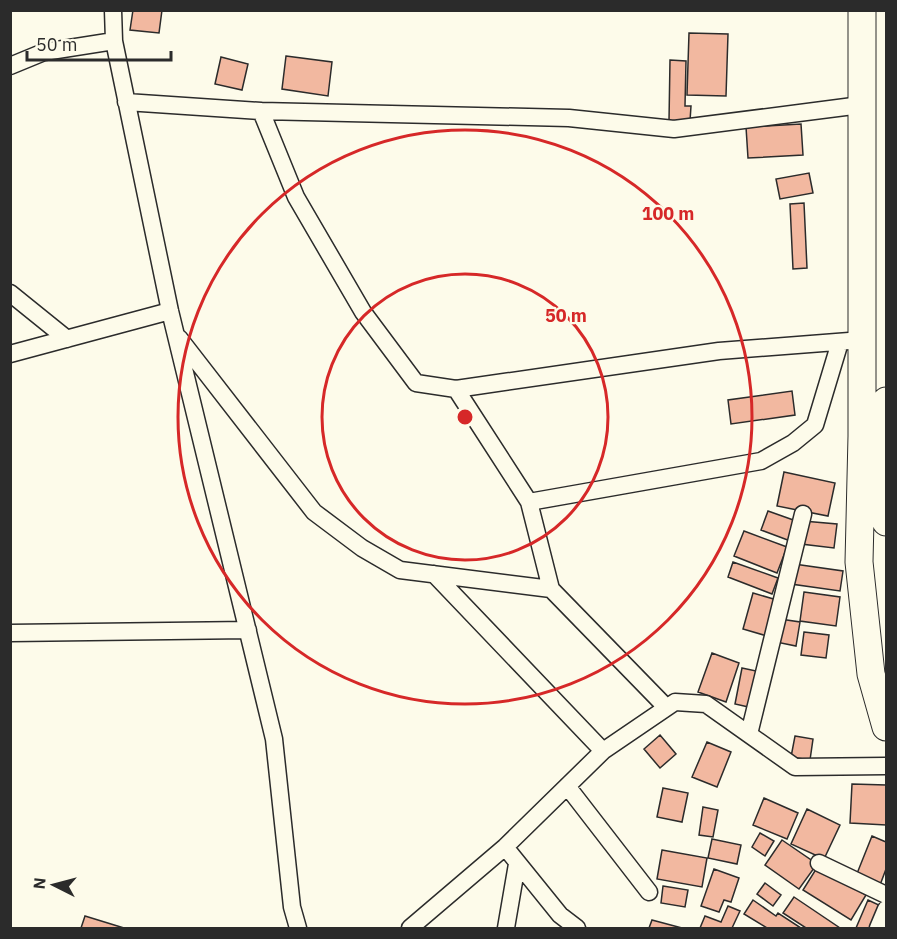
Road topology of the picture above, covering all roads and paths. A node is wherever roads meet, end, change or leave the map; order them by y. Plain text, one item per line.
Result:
1 (113, 10) edge
2 (862, 10) edge
3 (114, 41) junction
4 (10, 66) edge
5 (126, 102) junction
6 (861, 105) junction
7 (261, 111) junction
8 (10, 293) edge
9 (171, 311) junction
10 (176, 334) junction
11 (67, 339) junction
12 (851, 341) junction
13 (10, 354) edge
14 (456, 389) junction
15 (886, 401) edge
16 (529, 502) junction
17 (803, 514) dead end
18 (886, 522) edge
19 (434, 574) junction
20 (551, 589) junction
21 (248, 630) junction
22 (10, 633) edge
23 (665, 706) junction
24 (886, 726) edge
25 (749, 734) junction
26 (603, 751) junction
27 (886, 766) edge
28 (567, 786) junction
29 (505, 847) junction
30 (819, 863) dead end
31 (517, 864) junction
32 (649, 892) dead end
33 (886, 895) edge
34 (886, 909) edge
35 (559, 922) edge
36 (298, 928) edge
37 (410, 928) edge
38 (506, 928) edge
39 (576, 928) edge
40 (878, 928) edge

1 - 3 street
2 - 6 main road
3 - 4 street
3 - 5 street
5 - 7 street
5 - 9 street
6 - 7 street
6 - 12 main road
7 - 14 street
8 - 11 street
9 - 10 street
9 - 11 street
10 - 19 street
10 - 21 street
11 - 13 street
12 - 14 street
12 - 16 street
12 - 24 main road
14 - 16 street
15 - 18 main road
16 - 20 street
17 - 25 street
19 - 20 street
19 - 26 street
20 - 23 street
21 - 22 street
21 - 36 street
23 - 25 street
23 - 26 street
25 - 27 street
26 - 28 street
28 - 29 street
28 - 32 street
29 - 31 street
29 - 37 street
30 - 33 street
31 - 35 street
31 - 38 street
34 - 40 street
35 - 39 street

